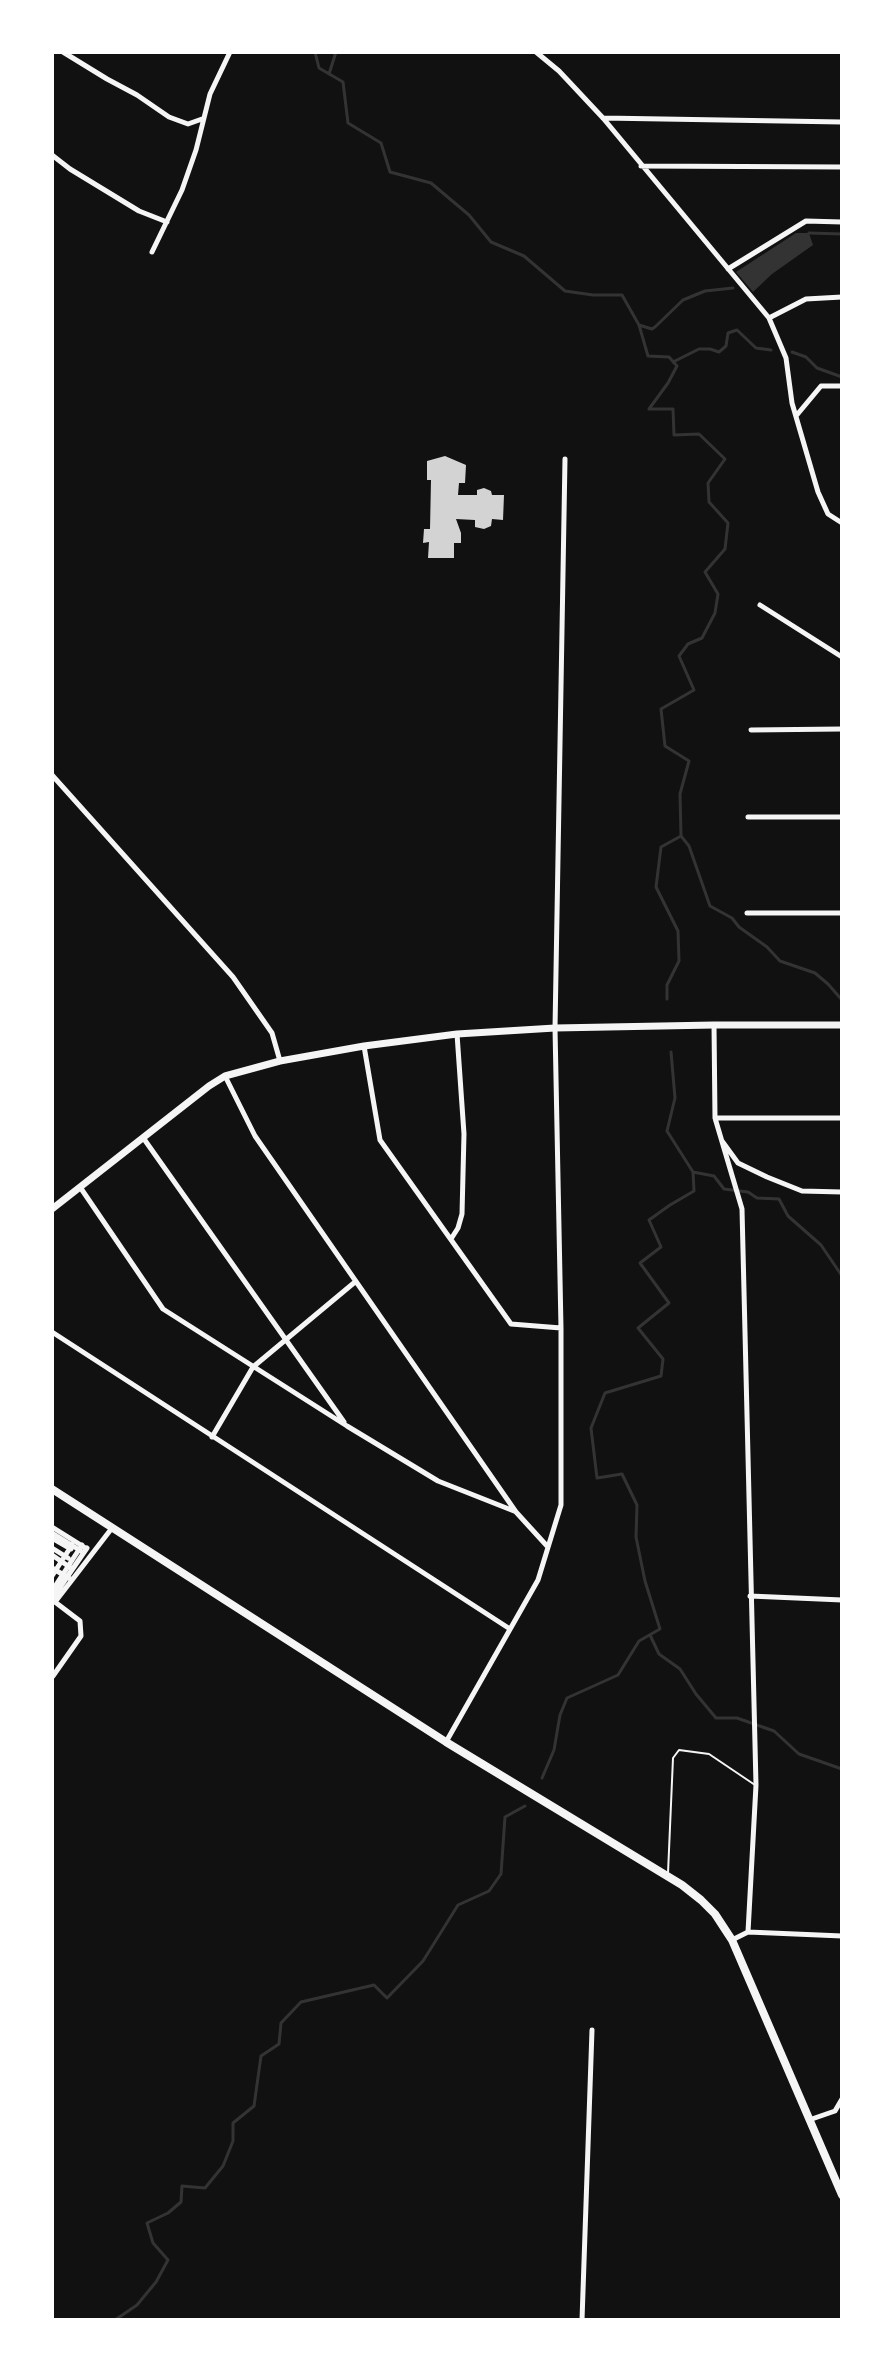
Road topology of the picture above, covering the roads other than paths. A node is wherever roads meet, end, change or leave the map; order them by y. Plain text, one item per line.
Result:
1 (63, 52) edge
2 (231, 52) edge
3 (536, 52) edge
4 (603, 118) junction
5 (202, 119) junction
6 (842, 122) edge
7 (52, 155) edge
8 (641, 166) junction
9 (842, 167) edge
10 (167, 222) junction
11 (842, 222) edge
12 (152, 252) dead end
13 (728, 269) junction
14 (842, 297) edge
15 (769, 318) junction
16 (842, 386) edge
17 (796, 416) junction
18 (565, 459) dead end
19 (842, 523) edge
20 (760, 605) dead end
21 (842, 657) edge
22 (842, 729) edge
23 (751, 730) dead end
24 (52, 775) edge
25 (748, 817) dead end
26 (842, 817) edge
27 (747, 913) dead end
28 (842, 914) edge
29 (714, 1025) junction
30 (842, 1025) edge
31 (555, 1028) junction
32 (458, 1034) junction
33 (364, 1046) junction
34 (280, 1061) junction
35 (225, 1076) junction
36 (714, 1118) junction
37 (842, 1118) edge
38 (719, 1137) junction
39 (144, 1138) junction
40 (80, 1187) junction
41 (842, 1192) edge
42 (52, 1209) edge
43 (451, 1239) junction
44 (355, 1282) junction
45 (561, 1328) junction
46 (52, 1332) edge
47 (285, 1339) junction
48 (253, 1367) junction
49 (347, 1426) junction
50 (212, 1437) junction
51 (52, 1489) edge
52 (516, 1512) junction
53 (112, 1528) junction
54 (57, 1531) edge
55 (75, 1541) junction
56 (55, 1543) edge
57 (547, 1546) junction
58 (84, 1547) junction
59 (70, 1549) junction
60 (77, 1553) junction
61 (90, 1556) junction
62 (52, 1557) edge
63 (82, 1567) junction
64 (54, 1569) edge
65 (77, 1572) junction
66 (63, 1575) junction
67 (52, 1576) edge
68 (72, 1580) junction
69 (52, 1584) edge
70 (64, 1591) junction
71 (52, 1592) edge
72 (750, 1596) junction
73 (53, 1600) edge
74 (842, 1600) edge
75 (510, 1629) junction
76 (53, 1676) edge
77 (446, 1742) junction
78 (756, 1785) junction
79 (668, 1876) junction
80 (748, 1932) junction
81 (841, 1935) edge
82 (732, 1940) junction
83 (842, 1941) edge
84 (592, 2031) dead end
85 (842, 2098) edge
86 (809, 2120) junction
87 (841, 2195) edge
88 (582, 2319) edge

1 - 5 street
2 - 5 street
3 - 4 street
4 - 6 street
4 - 8 street
5 - 10 street
7 - 10 street
8 - 9 street
8 - 13 street
10 - 12 street
11 - 13 street
13 - 15 street
14 - 15 street
15 - 17 street
16 - 17 street
17 - 19 street
18 - 31 street
20 - 21 street
22 - 23 street
24 - 34 street
25 - 26 street
27 - 28 street
29 - 30 street
29 - 31 street
29 - 36 street
31 - 32 street
31 - 45 street
32 - 33 street
32 - 43 street
33 - 34 street
33 - 43 street
34 - 35 street
35 - 39 street
35 - 44 street
36 - 37 street
36 - 38 street
38 - 41 street
38 - 72 street
39 - 40 street
39 - 47 street
40 - 42 street
40 - 48 street
43 - 45 street
44 - 47 street
44 - 52 street
45 - 57 street
46 - 50 street
47 - 48 street
47 - 49 street
48 - 49 street
48 - 50 street
49 - 52 street
50 - 75 street
51 - 53 main road
52 - 57 street
53 - 61 street
53 - 77 main road
54 - 55 street
54 - 56 street
54 - 61 street
55 - 58 street
55 - 59 street
56 - 59 street
56 - 62 street
56 - 63 street
57 - 75 street
58 - 60 street
58 - 61 street
58 - 73 street
59 - 60 street
59 - 64 street
60 - 61 street
60 - 66 street
61 - 63 street
62 - 65 street
63 - 65 street
64 - 66 street
64 - 67 street
65 - 68 street
66 - 68 street
66 - 71 street
68 - 70 street
69 - 70 street
70 - 73 street
72 - 74 street
72 - 78 street
73 - 76 street
75 - 77 street
77 - 79 main road
78 - 79 lane
78 - 80 street
79 - 82 main road
80 - 81 street
80 - 82 street
81 - 83 street
82 - 86 main road
84 - 88 street
85 - 86 street
86 - 87 main road

